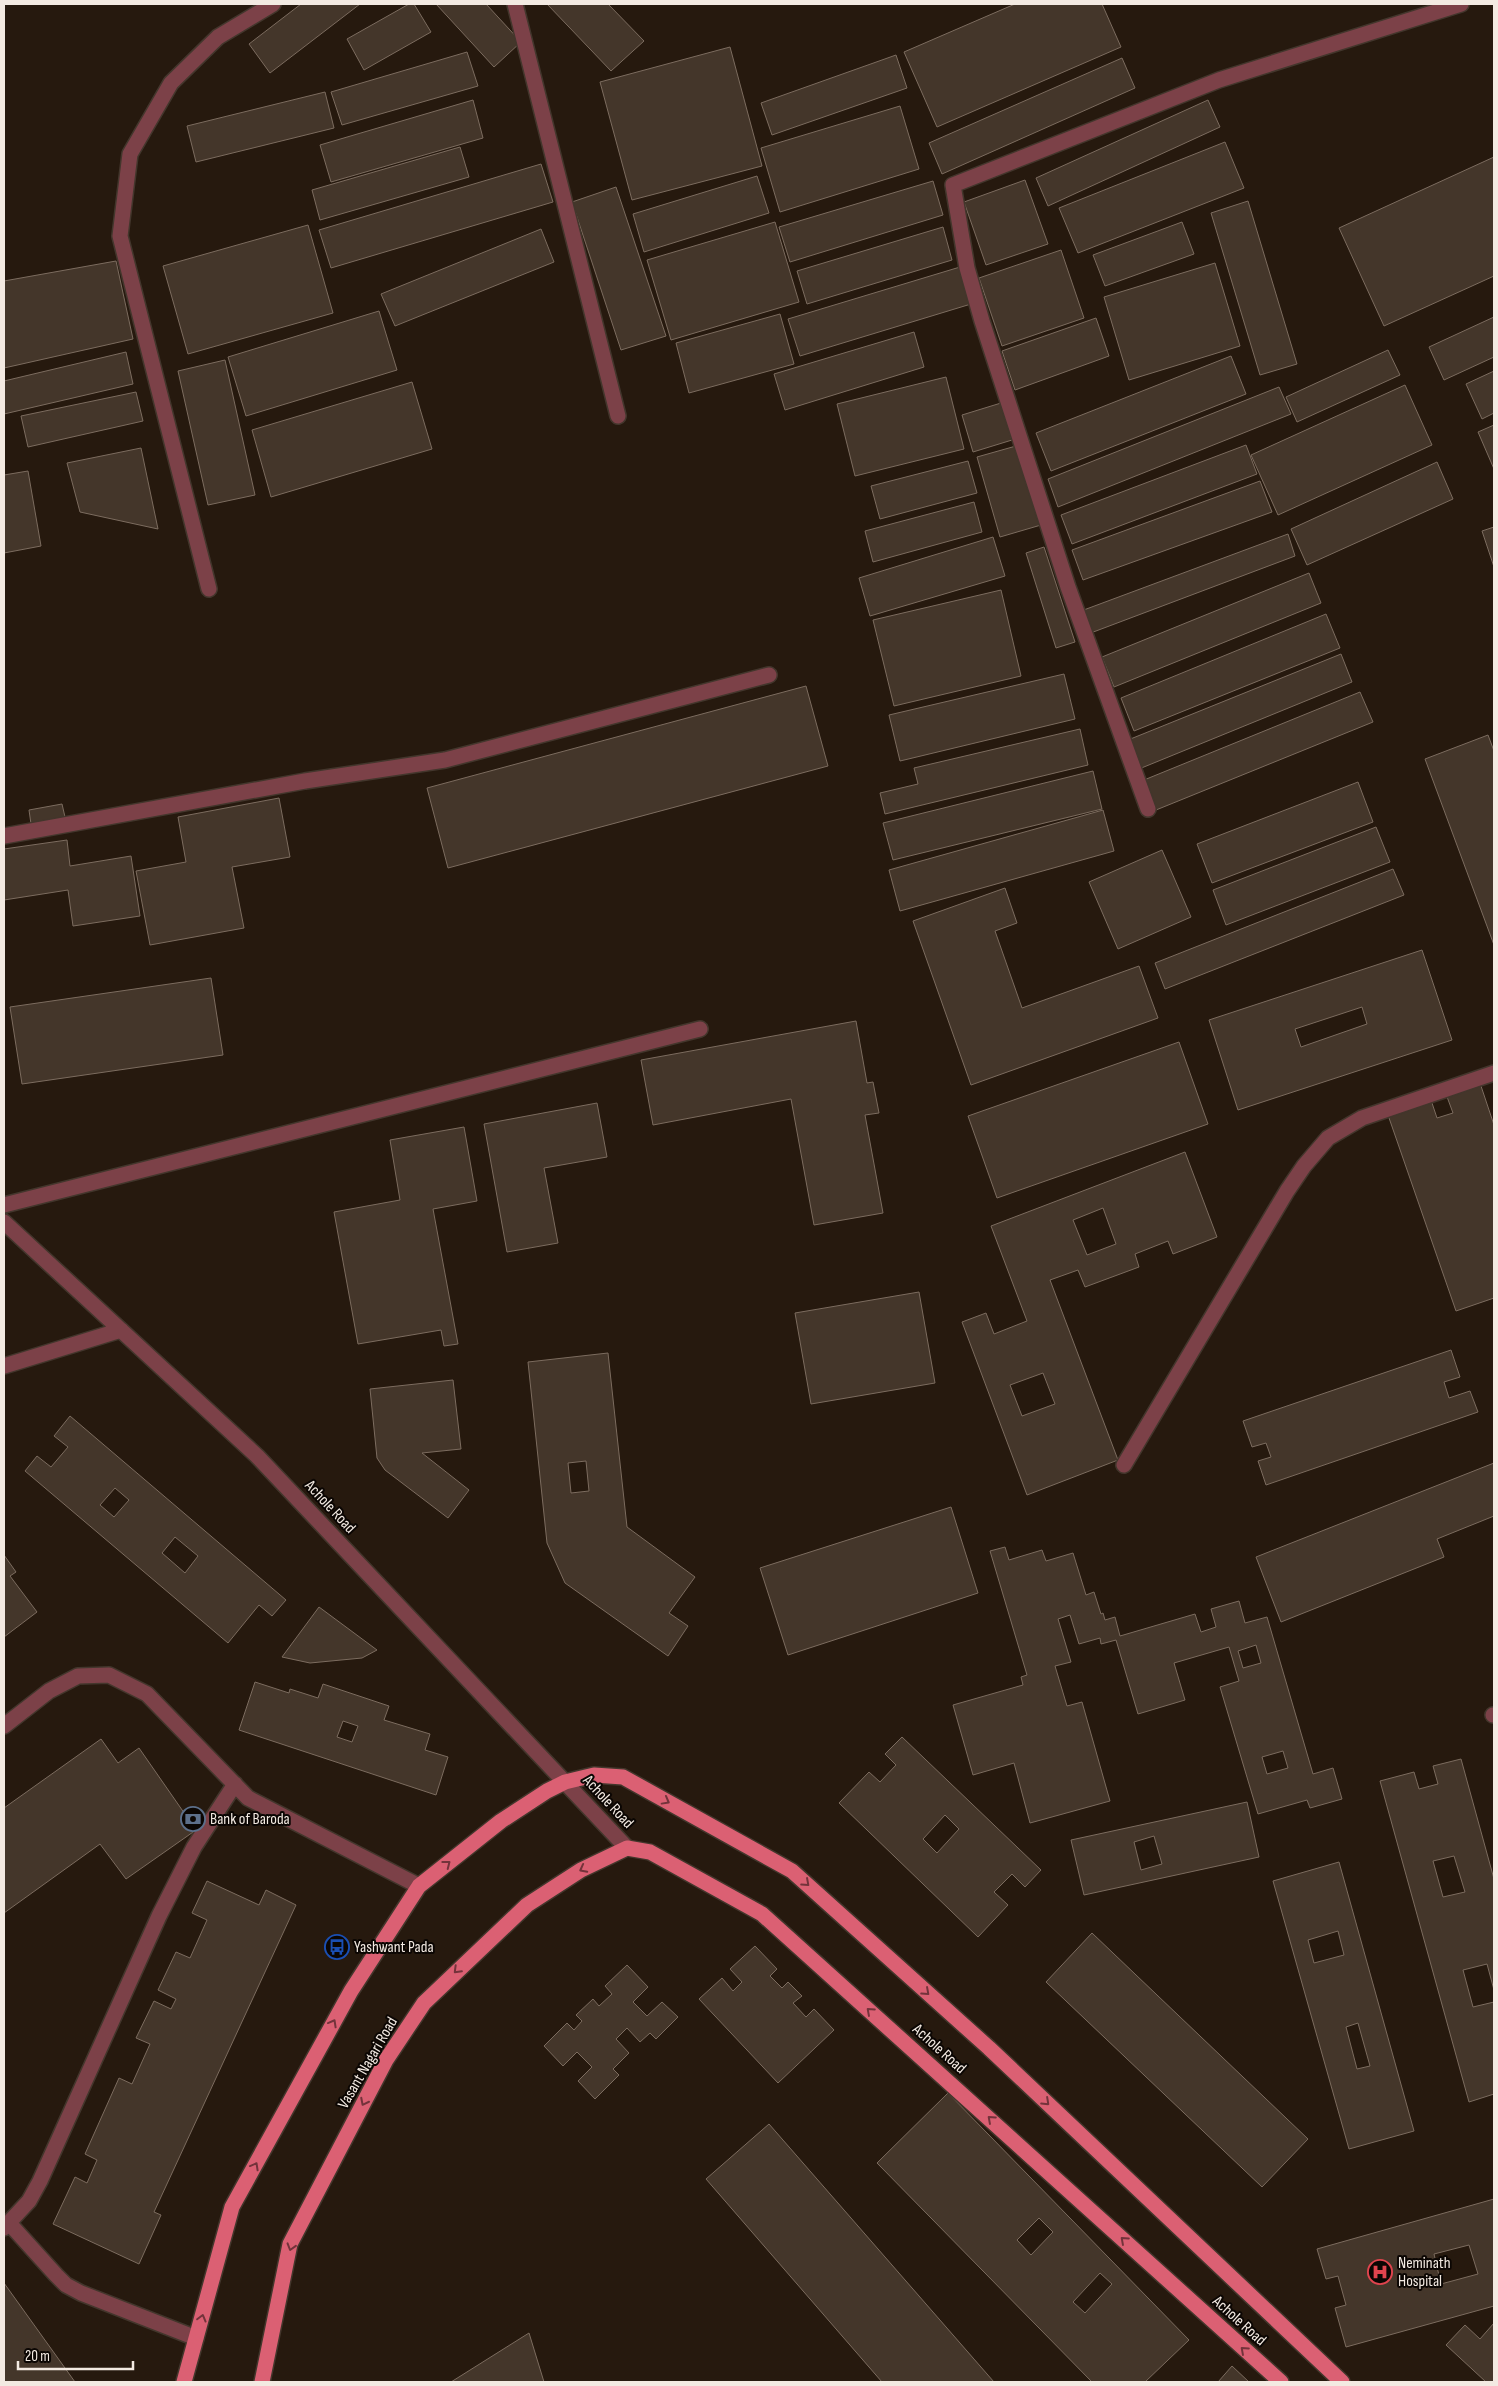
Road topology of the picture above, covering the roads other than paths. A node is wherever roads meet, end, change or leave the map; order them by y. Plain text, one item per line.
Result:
1 (273, 4) edge
2 (515, 4) edge
3 (1461, 4) edge
4 (618, 416) dead end
5 (209, 589) dead end
6 (769, 675) dead end
7 (1148, 809) dead end
8 (4, 836) edge
9 (700, 1028) dead end
10 (1494, 1073) edge
11 (4, 1205) edge
12 (4, 1222) edge
13 (121, 1330) junction
14 (4, 1366) edge
15 (1124, 1465) dead end
16 (4, 1726) edge
17 (565, 1782) junction
18 (235, 1784) junction
19 (627, 1848) junction
20 (419, 1886) junction
21 (7, 2226) edge
22 (196, 2338) junction
23 (184, 2382) edge
24 (262, 2382) edge
25 (1281, 2382) edge
26 (1342, 2382) edge

1 - 5 street
2 - 4 street
3 - 7 street
6 - 8 street
9 - 11 street
10 - 15 street
12 - 13 street, Achole Road
13 - 14 street
13 - 17 street, Achole Road
16 - 18 street
17 - 19 street, Achole Road
20 -> 17 main road
17 -> 26 main road, Achole Road
18 - 20 street
18 - 21 street
19 -> 24 main road, Vasant Nagari Road
25 -> 19 main road, Achole Road
22 -> 20 main road
21 - 22 street
22 - 23 main road

